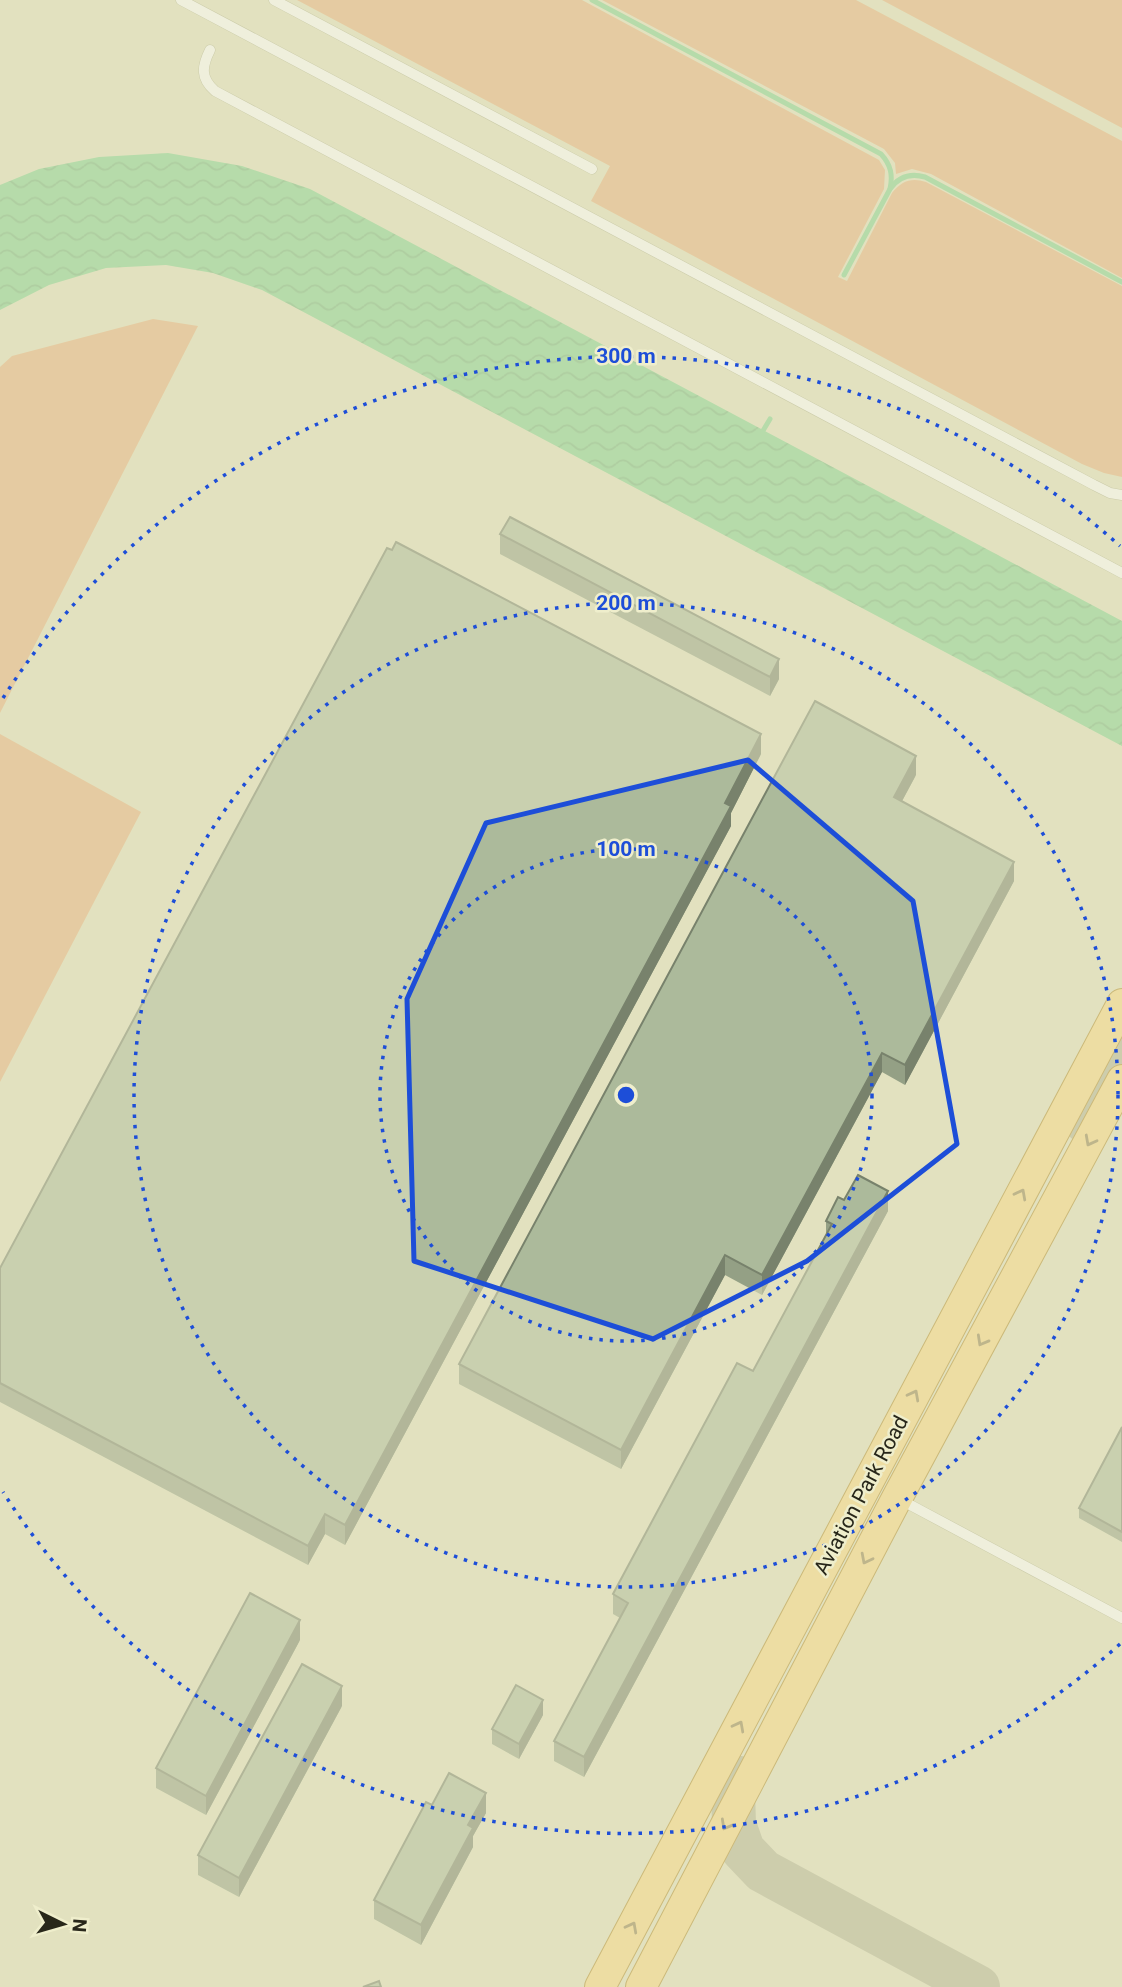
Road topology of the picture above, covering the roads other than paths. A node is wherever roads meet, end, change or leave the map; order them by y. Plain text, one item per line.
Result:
1 (181, 0) edge
2 (274, 0) edge
3 (210, 50) dead end
4 (592, 169) dead end
5 (1122, 495) edge
6 (1122, 573) edge
7 (1122, 1004) edge
8 (1122, 1080) edge
9 (897, 1498) junction
10 (1122, 1618) edge
11 (600, 1987) edge
12 (640, 1987) edge

1 - 5 lane
2 - 4 lane
3 - 6 lane
11 -> 7 main road, Aviation Park Road
8 -> 9 main road, Aviation Park Road
9 - 10 lane
9 -> 12 main road, Aviation Park Road

